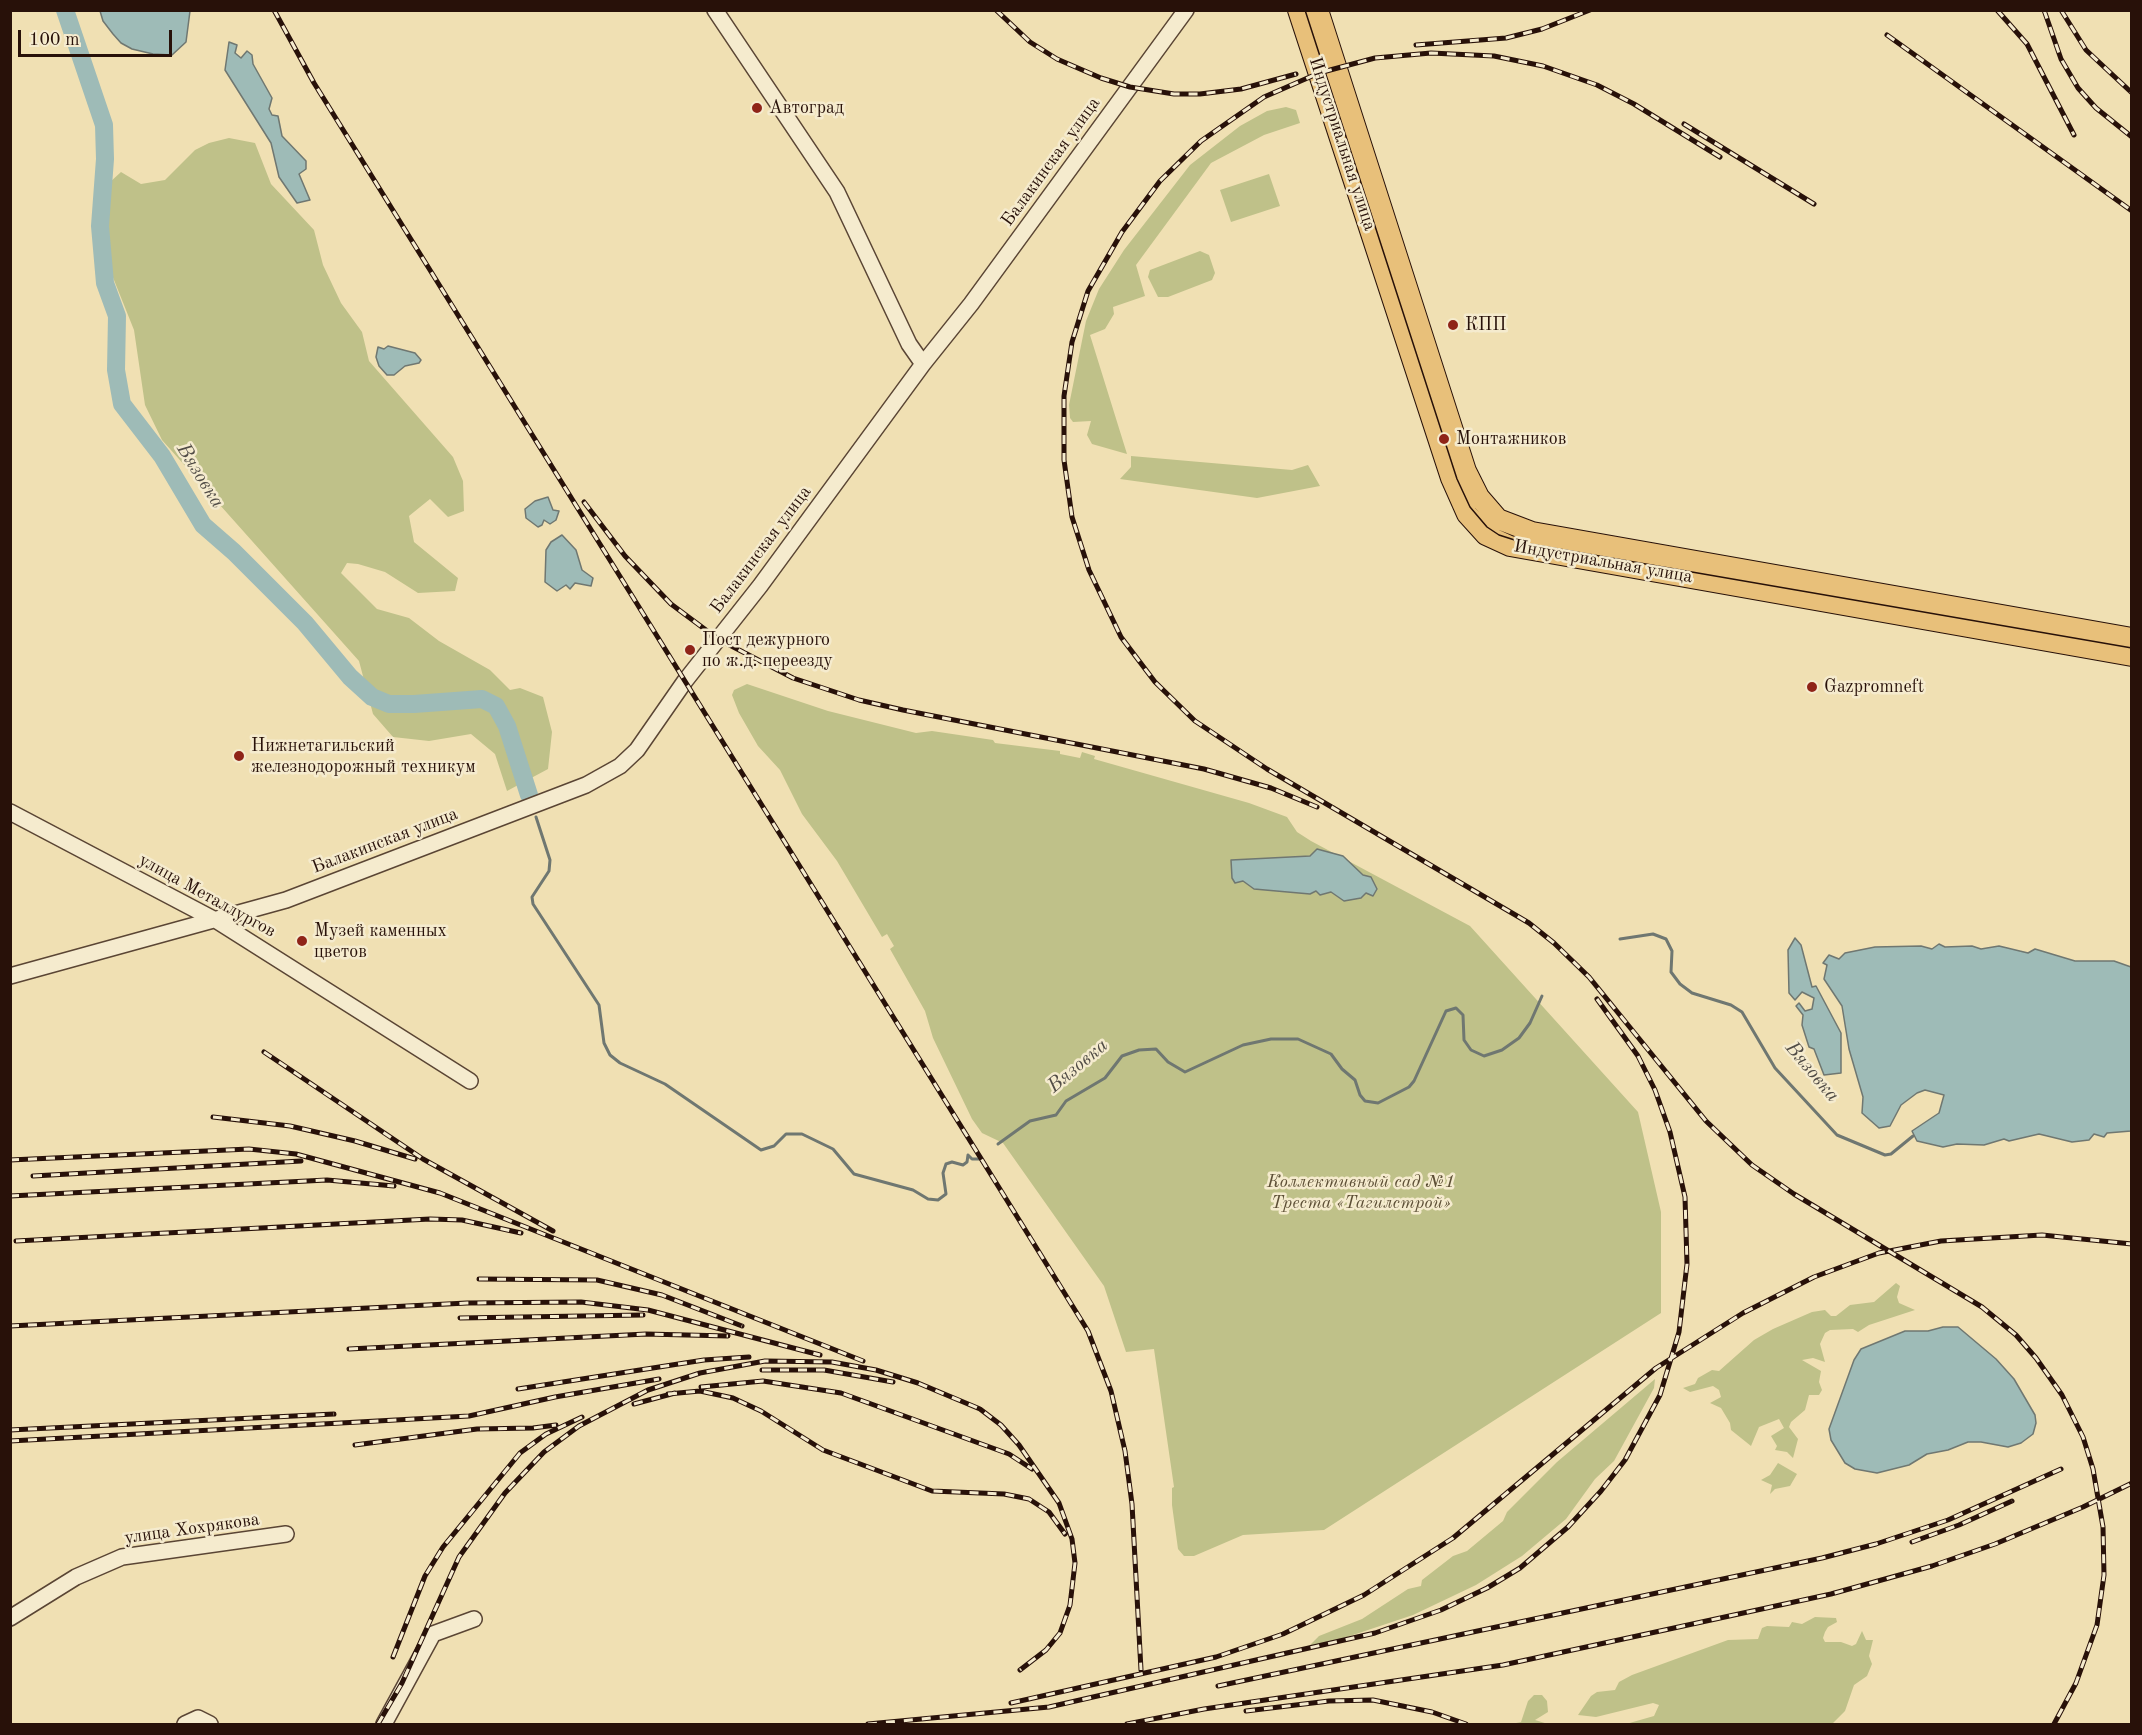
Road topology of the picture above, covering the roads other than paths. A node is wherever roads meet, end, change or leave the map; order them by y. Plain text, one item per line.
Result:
1 (716, 10) edge
2 (1186, 10) edge
3 (1298, 10) edge
4 (1318, 10) edge
5 (923, 364) junction
6 (2132, 638) edge
7 (2132, 656) edge
8 (10, 812) edge
9 (217, 921) junction
10 (10, 976) edge
11 (470, 1081) dead end
12 (286, 1534) dead end
13 (10, 1618) edge
14 (474, 1619) dead end
15 (384, 1725) edge

1 - 5 street
2 - 5 street, Балакинская улица
3 - 7 main road, Индустриальная улица
4 - 6 main road, Индустриальная улица
5 - 9 street, Балакинская улица
8 - 9 street, улица Металлургов
9 - 10 street, Балакинская улица
9 - 11 street, улица Металлургов
12 - 13 street, улица Хохрякова
14 - 15 street

